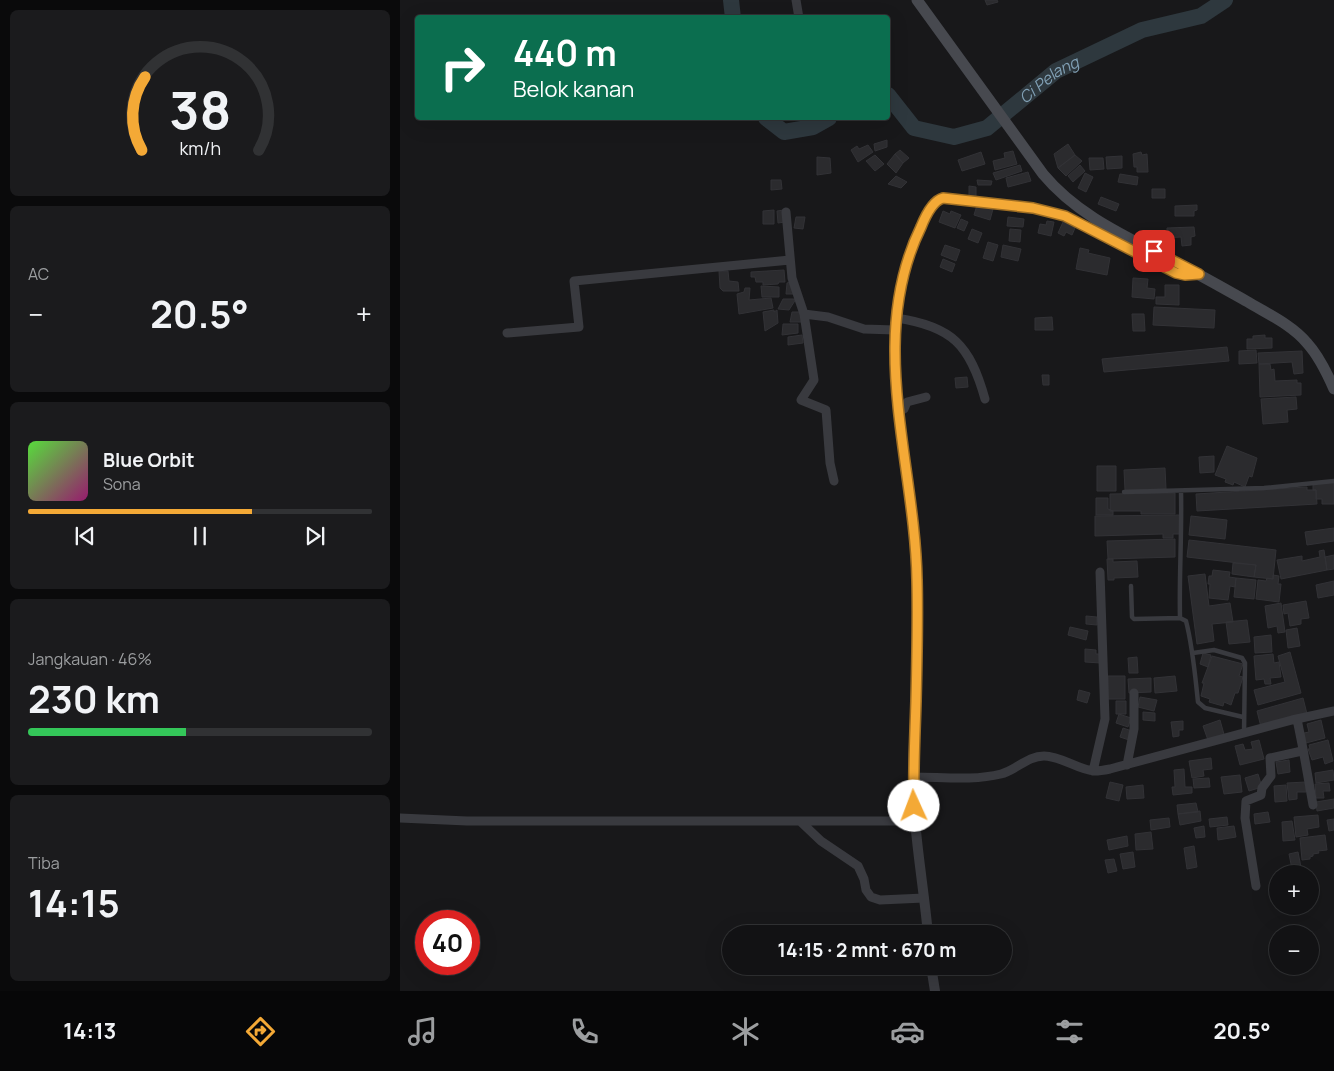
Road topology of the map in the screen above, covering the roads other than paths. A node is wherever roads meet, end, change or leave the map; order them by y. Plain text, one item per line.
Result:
1 (796, 0) edge
2 (917, 0) edge
3 (799, 15) edge
4 (786, 212) dead end
5 (790, 260) junction
6 (1199, 274) junction
7 (804, 314) junction
8 (896, 318) junction
9 (895, 330) junction
10 (507, 333) dead end
11 (1334, 389) edge
12 (926, 397) dead end
13 (985, 399) dead end
14 (899, 412) junction
15 (834, 481) dead end
16 (1334, 481) edge
17 (1181, 491) junction
18 (1124, 492) dead end
19 (1100, 572) dead end
20 (1131, 586) dead end
21 (1180, 618) junction
22 (1193, 653) junction
23 (1134, 693) dead end
24 (1334, 711) edge
25 (1243, 718) junction
26 (1297, 719) junction
27 (1244, 733) junction
28 (1303, 749) junction
29 (1127, 766) junction
30 (1094, 771) junction
31 (913, 777) junction
32 (1312, 806) dead end
33 (400, 818) edge
34 (915, 821) junction
35 (801, 822) junction
36 (1256, 886) dead end
37 (924, 898) junction
38 (927, 925) edge
39 (932, 975) edge
40 (935, 991) edge

1 - 3 street
2 - 6 main road
4 - 5 street
5 - 7 street
5 - 10 street
6 - 8 street
6 - 11 main road
7 - 9 street
7 - 15 street
8 - 9 street
8 - 13 street
9 - 14 street
12 - 14 street
14 - 31 street
16 - 17 lane
17 - 18 lane
17 - 21 lane
19 - 30 street
20 - 21 lane
21 - 22 lane
22 - 25 lane
22 - 25 lane
23 - 29 street
24 - 26 street
25 - 27 lane
26 - 27 street
26 - 28 street
27 - 29 street
28 - 32 street
28 - 36 street
29 - 30 street
30 - 31 street
31 - 34 street
33 - 35 street
34 - 35 street
34 - 37 street
35 - 37 street
37 - 38 street
39 - 40 street

